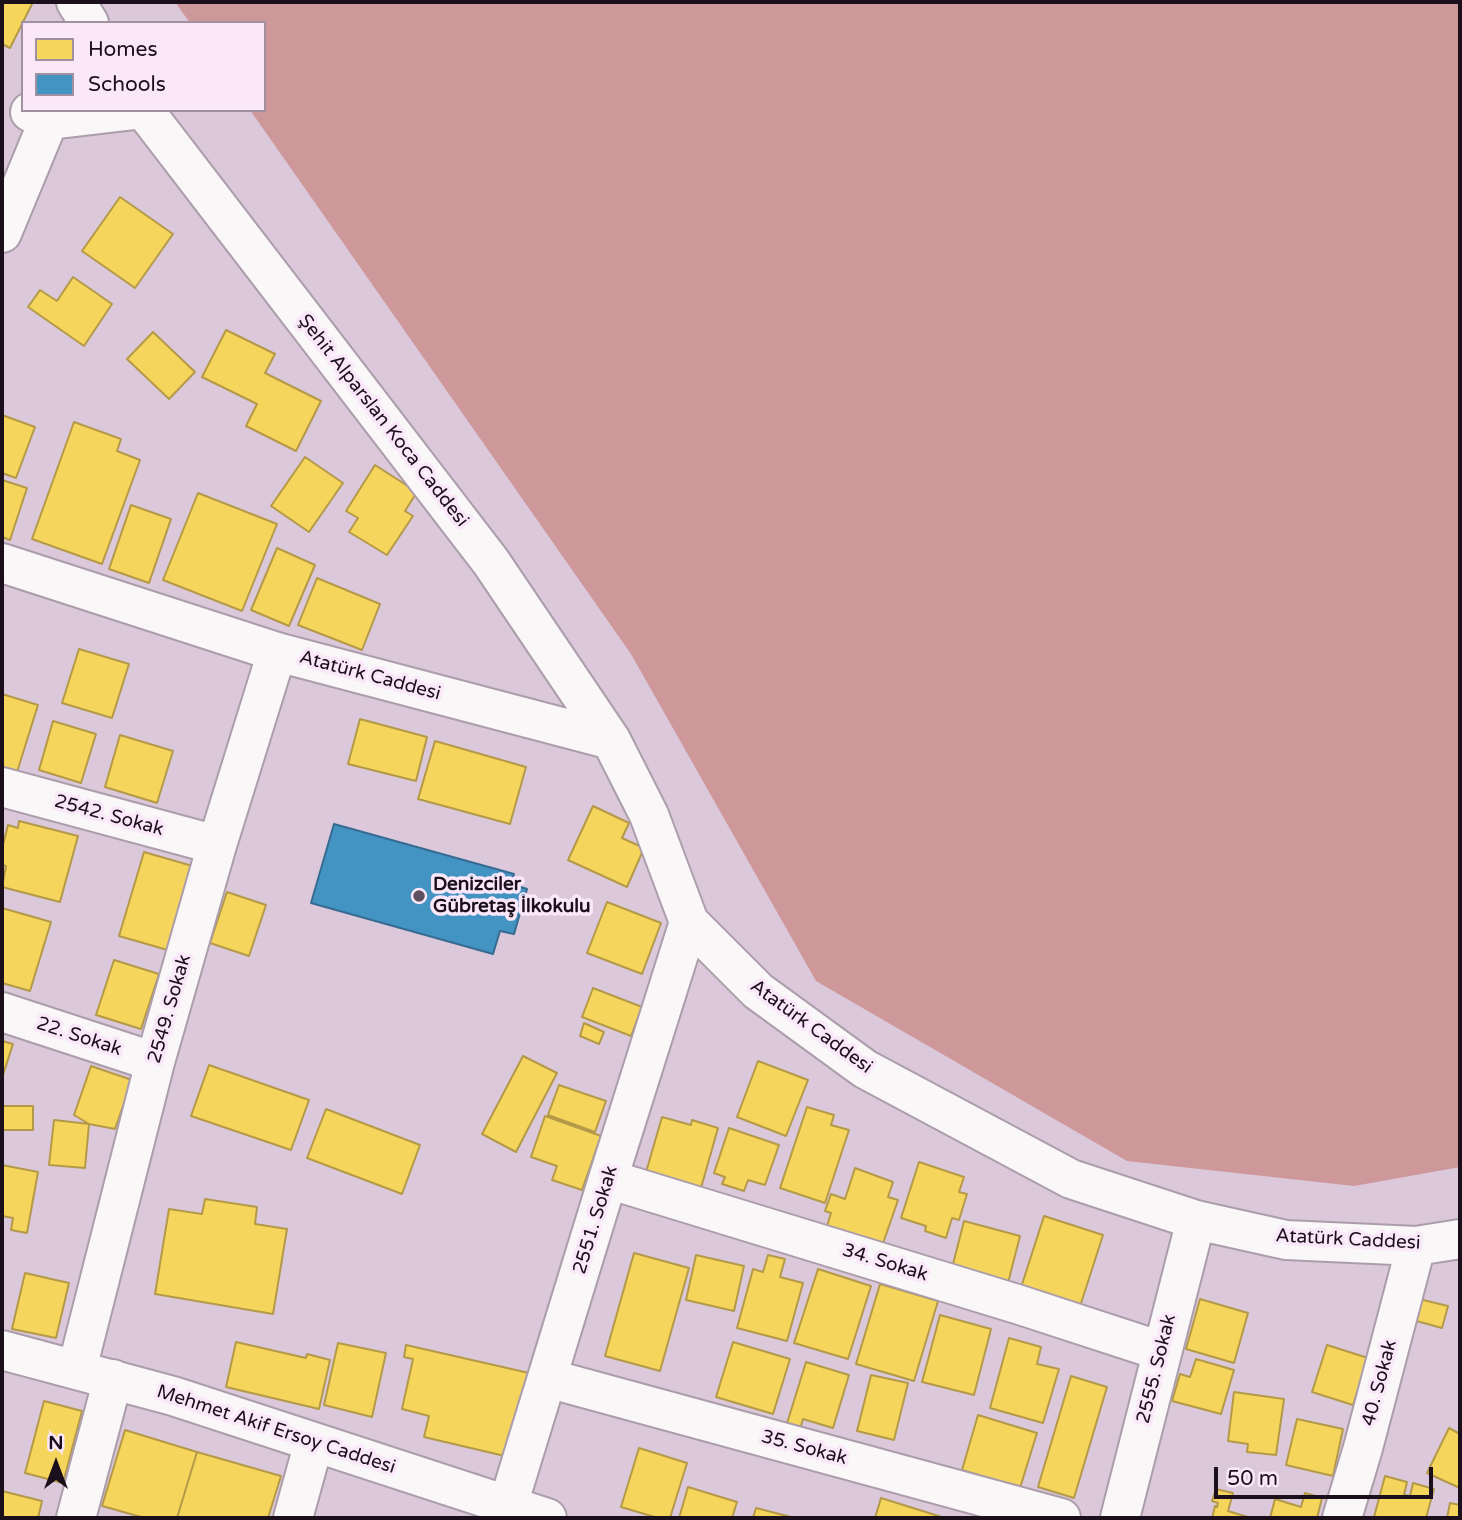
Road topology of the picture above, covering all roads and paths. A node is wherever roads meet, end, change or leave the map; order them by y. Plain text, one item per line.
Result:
1 (2, 100) edge
2 (21, 106) edge
3 (38, 112) edge
4 (146, 112) edge
5 (2, 233) edge
6 (2, 563) edge
7 (277, 652) junction
8 (611, 740) junction
9 (2, 787) edge
10 (216, 845) junction
11 (689, 922) junction
12 (2, 1012) edge
13 (155, 1062) junction
14 (608, 1179) junction
15 (1196, 1220) junction
16 (1460, 1239) edge
17 (1416, 1246) junction
18 (2, 1350) edge
19 (1161, 1351) junction
20 (77, 1369) junction
21 (547, 1378) junction
22 (113, 1379) junction
23 (314, 1442) junction
24 (506, 1512) edge
25 (76, 1518) edge
26 (293, 1518) edge
27 (547, 1518) edge
28 (1061, 1518) edge
29 (1120, 1518) edge
30 (1342, 1518) edge

1 - 2 street
3 - 5 street
4 - 8 street, Şehit Alparslan Koca Caddesi
6 - 7 street, Atatürk Caddesi
7 - 8 street, Atatürk Caddesi
7 - 10 street, 2549. Sokak
8 - 11 street, Atatürk Caddesi
9 - 10 street, 2542. Sokak
10 - 13 street, 2549. Sokak
11 - 14 street, 2551. Sokak
11 - 15 street, Atatürk Caddesi
12 - 13 street, 22. Sokak
13 - 20 street, 2549. Sokak
14 - 19 street, 34. Sokak
14 - 21 street, 2551. Sokak
15 - 17 street, Atatürk Caddesi
15 - 19 street, 2555. Sokak
16 - 17 street, Atatürk Caddesi
17 - 30 street, 40. Sokak
18 - 20 street, Mehmet Akif Ersoy Caddesi
19 - 29 street, 2555. Sokak
20 - 22 street, Mehmet Akif Ersoy Caddesi
21 - 24 street, 2551. Sokak
21 - 28 street, 35. Sokak
22 - 23 street, Mehmet Akif Ersoy Caddesi
22 - 25 street
23 - 24 street, Mehmet Akif Ersoy Caddesi
23 - 26 street
24 - 27 street, Mehmet Akif Ersoy Caddesi

